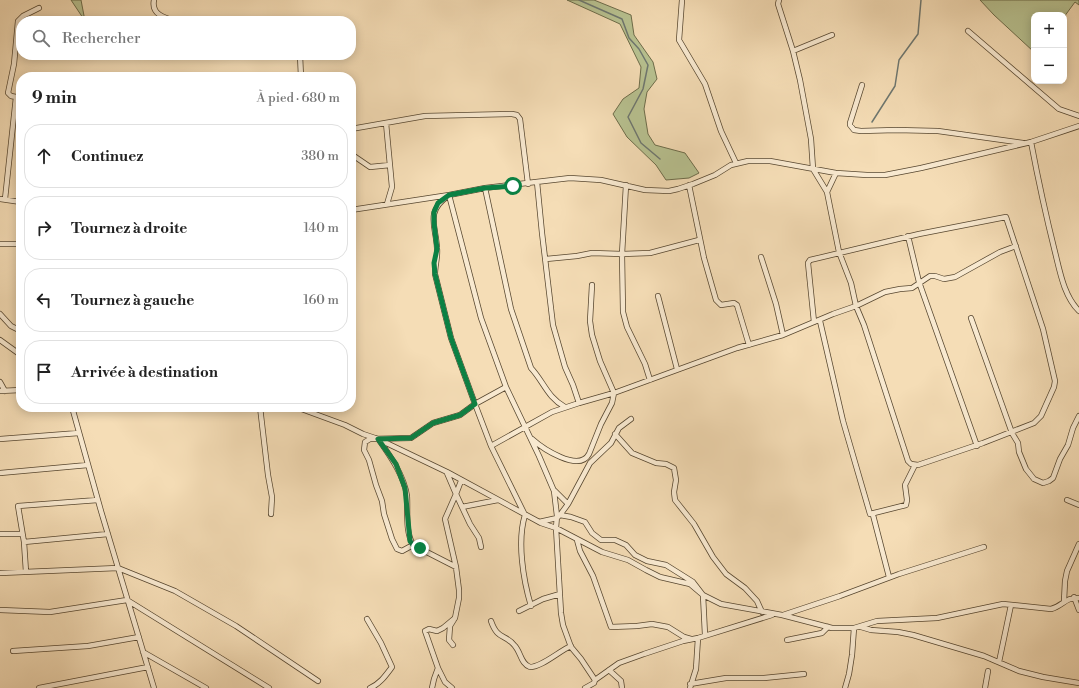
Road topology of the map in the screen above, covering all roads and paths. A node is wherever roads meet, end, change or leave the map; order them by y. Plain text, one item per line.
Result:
1 (154, 0) edge
2 (682, 0) edge
3 (779, 0) edge
4 (39, 8) dead end
5 (23, 16) edge
6 (161, 16) edge
7 (968, 31) dead end
8 (832, 35) dead end
9 (16, 42) edge
10 (793, 51) junction
11 (300, 60) edge
12 (301, 72) edge
13 (862, 85) dead end
14 (16, 97) edge
15 (16, 116) edge
16 (1079, 116) edge
17 (386, 123) junction
18 (1079, 126) edge
19 (356, 128) edge
20 (1031, 142) junction
21 (1025, 143) junction
22 (356, 157) edge
23 (736, 163) junction
24 (390, 165) junction
25 (813, 169) junction
26 (836, 173) junction
27 (537, 182) junction
28 (528, 184) junction
29 (626, 185) junction
30 (689, 185) junction
31 (485, 188) junction
32 (828, 192) junction
33 (449, 195) junction
34 (2, 199) edge
35 (16, 201) edge
36 (387, 204) junction
37 (356, 209) edge
38 (908, 236) junction
39 (700, 240) junction
40 (0, 244) edge
41 (16, 244) edge
42 (1016, 246) junction
43 (839, 252) junction
44 (622, 254) junction
45 (762, 257) dead end
46 (546, 258) junction
47 (919, 282) junction
48 (592, 285) dead end
49 (658, 296) dead end
50 (856, 306) junction
51 (1079, 311) edge
52 (0, 314) edge
53 (972, 318) dead end
54 (820, 321) junction
55 (814, 322) junction
56 (16, 329) edge
57 (783, 335) junction
58 (0, 340) edge
59 (749, 344) junction
60 (16, 352) edge
61 (677, 369) junction
62 (650, 380) junction
63 (0, 382) edge
64 (506, 387) junction
65 (16, 390) edge
66 (2, 391) edge
67 (614, 393) junction
68 (579, 403) junction
69 (475, 404) junction
70 (565, 407) junction
71 (73, 412) edge
72 (261, 412) edge
73 (310, 412) edge
74 (1079, 416) edge
75 (631, 419) dead end
76 (525, 426) junction
77 (79, 433) junction
78 (1012, 433) junction
79 (615, 434) junction
80 (529, 436) junction
81 (0, 439) edge
82 (378, 439) junction
83 (491, 446) junction
84 (977, 446) junction
85 (88, 465) junction
86 (915, 465) junction
87 (447, 472) junction
88 (0, 473) edge
89 (461, 481) junction
90 (554, 491) junction
91 (456, 494) junction
92 (98, 500) junction
93 (498, 500) junction
94 (1068, 500) dead end
95 (568, 504) junction
96 (1079, 505) edge
97 (462, 507) junction
98 (271, 514) dead end
99 (525, 515) junction
100 (873, 515) junction
101 (559, 517) junction
102 (538, 522) junction
103 (556, 528) junction
104 (0, 534) edge
105 (22, 534) junction
106 (108, 534) junction
107 (577, 540) junction
108 (24, 542) junction
109 (1079, 544) edge
110 (413, 545) junction
111 (480, 547) dead end
112 (984, 547) dead end
113 (456, 567) junction
114 (118, 568) junction
115 (26, 572) junction
116 (0, 573) edge
117 (889, 577) junction
118 (560, 594) junction
119 (703, 595) junction
120 (1076, 598) edge
121 (128, 600) junction
122 (1064, 601) junction
123 (1011, 605) junction
124 (531, 606) junction
125 (0, 610) edge
126 (1079, 610) edge
127 (519, 611) dead end
128 (762, 612) junction
129 (774, 615) junction
130 (782, 615) junction
131 (455, 618) junction
132 (367, 619) dead end
133 (491, 621) dead end
134 (828, 627) junction
135 (860, 627) junction
136 (854, 628) junction
137 (705, 635) junction
138 (139, 637) junction
139 (698, 638) junction
140 (692, 639) junction
141 (787, 640) dead end
142 (453, 645) dead end
143 (571, 646) junction
144 (13, 651) dead end
145 (143, 652) junction
146 (999, 662) junction
147 (148, 667) junction
148 (438, 668) junction
149 (609, 670) junction
150 (988, 671) dead end
151 (591, 674) junction
152 (603, 674) junction
153 (804, 674) dead end
154 (595, 680) junction
155 (318, 681) dead end
156 (1079, 684) edge
157 (690, 686) edge
158 (39, 688) edge
159 (154, 688) edge
160 (206, 688) edge
161 (269, 688) edge
162 (370, 688) edge
163 (432, 688) edge
164 (452, 688) edge
165 (585, 688) edge
166 (622, 688) edge
167 (845, 688) edge
168 (985, 688) edge

1 - 6 street
2 - 23 street
3 - 10 street
4 - 5 street
7 - 16 street
8 - 10 street
9 - 14 street
10 - 25 street
11 - 12 street
13 - 21 street
15 - 34 street
17 - 19 street
17 - 24 street
17 - 28 street
18 - 20 street
20 - 21 street
20 - 51 street
21 - 26 street
22 - 24 street
23 - 25 street
23 - 30 street
24 - 36 street
25 - 26 street
25 - 32 street
26 - 32 street
27 - 28 street
27 - 29 street
27 - 46 street
28 - 31 street
29 - 30 street
29 - 44 street
30 - 39 street
31 - 33 street
31 - 70 street
32 - 43 street
33 - 36 street
33 - 64 street
33 - 69 street
34 - 35 street
36 - 37 street
38 - 42 street
38 - 43 street
38 - 47 street
39 - 44 street
39 - 59 street
40 - 41 street
42 - 47 street
42 - 78 street
43 - 50 street
43 - 55 street
44 - 46 street
44 - 62 street
45 - 57 street
46 - 68 street
47 - 50 street
47 - 84 street
48 - 67 street
49 - 61 street
50 - 54 street
50 - 86 street
52 - 56 street
53 - 78 street
54 - 55 street
54 - 100 street
55 - 57 street
57 - 59 street
58 - 60 street
59 - 61 street
61 - 62 street
62 - 67 street
63 - 66 street
64 - 69 street
64 - 76 street
65 - 66 street
67 - 68 street
67 - 80 street
68 - 70 street
69 - 82 street
69 - 83 street
70 - 76 street
71 - 77 street
72 - 98 street
73 - 82 street
74 - 78 street
75 - 79 street
76 - 80 street
76 - 83 street
77 - 81 street
77 - 85 street
78 - 84 street
79 - 95 street
79 - 128 street
80 - 90 street
82 - 87 street
82 - 110 street
82 - 110 street
83 - 99 street
84 - 86 street
85 - 88 street
85 - 92 street
86 - 100 street
87 - 89 street
87 - 91 street
89 - 91 street
89 - 93 street
90 - 95 street
90 - 101 street
91 - 97 street
91 - 113 street
92 - 105 street
92 - 106 street
93 - 97 street
93 - 99 street
94 - 96 street
95 - 101 street
97 - 111 street
99 - 102 street
99 - 124 street
100 - 117 street
101 - 102 street
101 - 103 street
101 - 119 street
102 - 103 street
103 - 107 street
103 - 118 street
104 - 105 street
105 - 108 street
106 - 108 street
106 - 114 street
107 - 119 street
107 - 140 street
108 - 115 street
109 - 122 street
110 - 113 street
112 - 117 street
113 - 131 street
114 - 115 street
114 - 121 street
114 - 155 street
115 - 116 street
117 - 130 street
118 - 124 street
118 - 143 street
119 - 128 street
119 - 137 street
120 - 122 street
120 - 126 street
121 - 125 street
121 - 138 street
121 - 161 street
122 - 123 street
123 - 135 street
123 - 146 street
124 - 127 street
128 - 129 street
129 - 130 street
129 - 137 street
130 - 134 street
131 - 142 street
131 - 148 street
132 - 162 street
133 - 143 street
134 - 136 street
134 - 141 street
135 - 136 street
135 - 146 street
136 - 167 street
137 - 139 street
138 - 144 street
138 - 145 street
139 - 140 street
139 - 157 street
140 - 149 street
143 - 151 street
145 - 147 street
145 - 160 street
146 - 156 street
147 - 158 street
147 - 159 street
148 - 163 street
148 - 164 street
149 - 152 street
149 - 166 street
150 - 168 street
151 - 152 street
151 - 154 street
152 - 154 street
153 - 157 street
154 - 165 street

